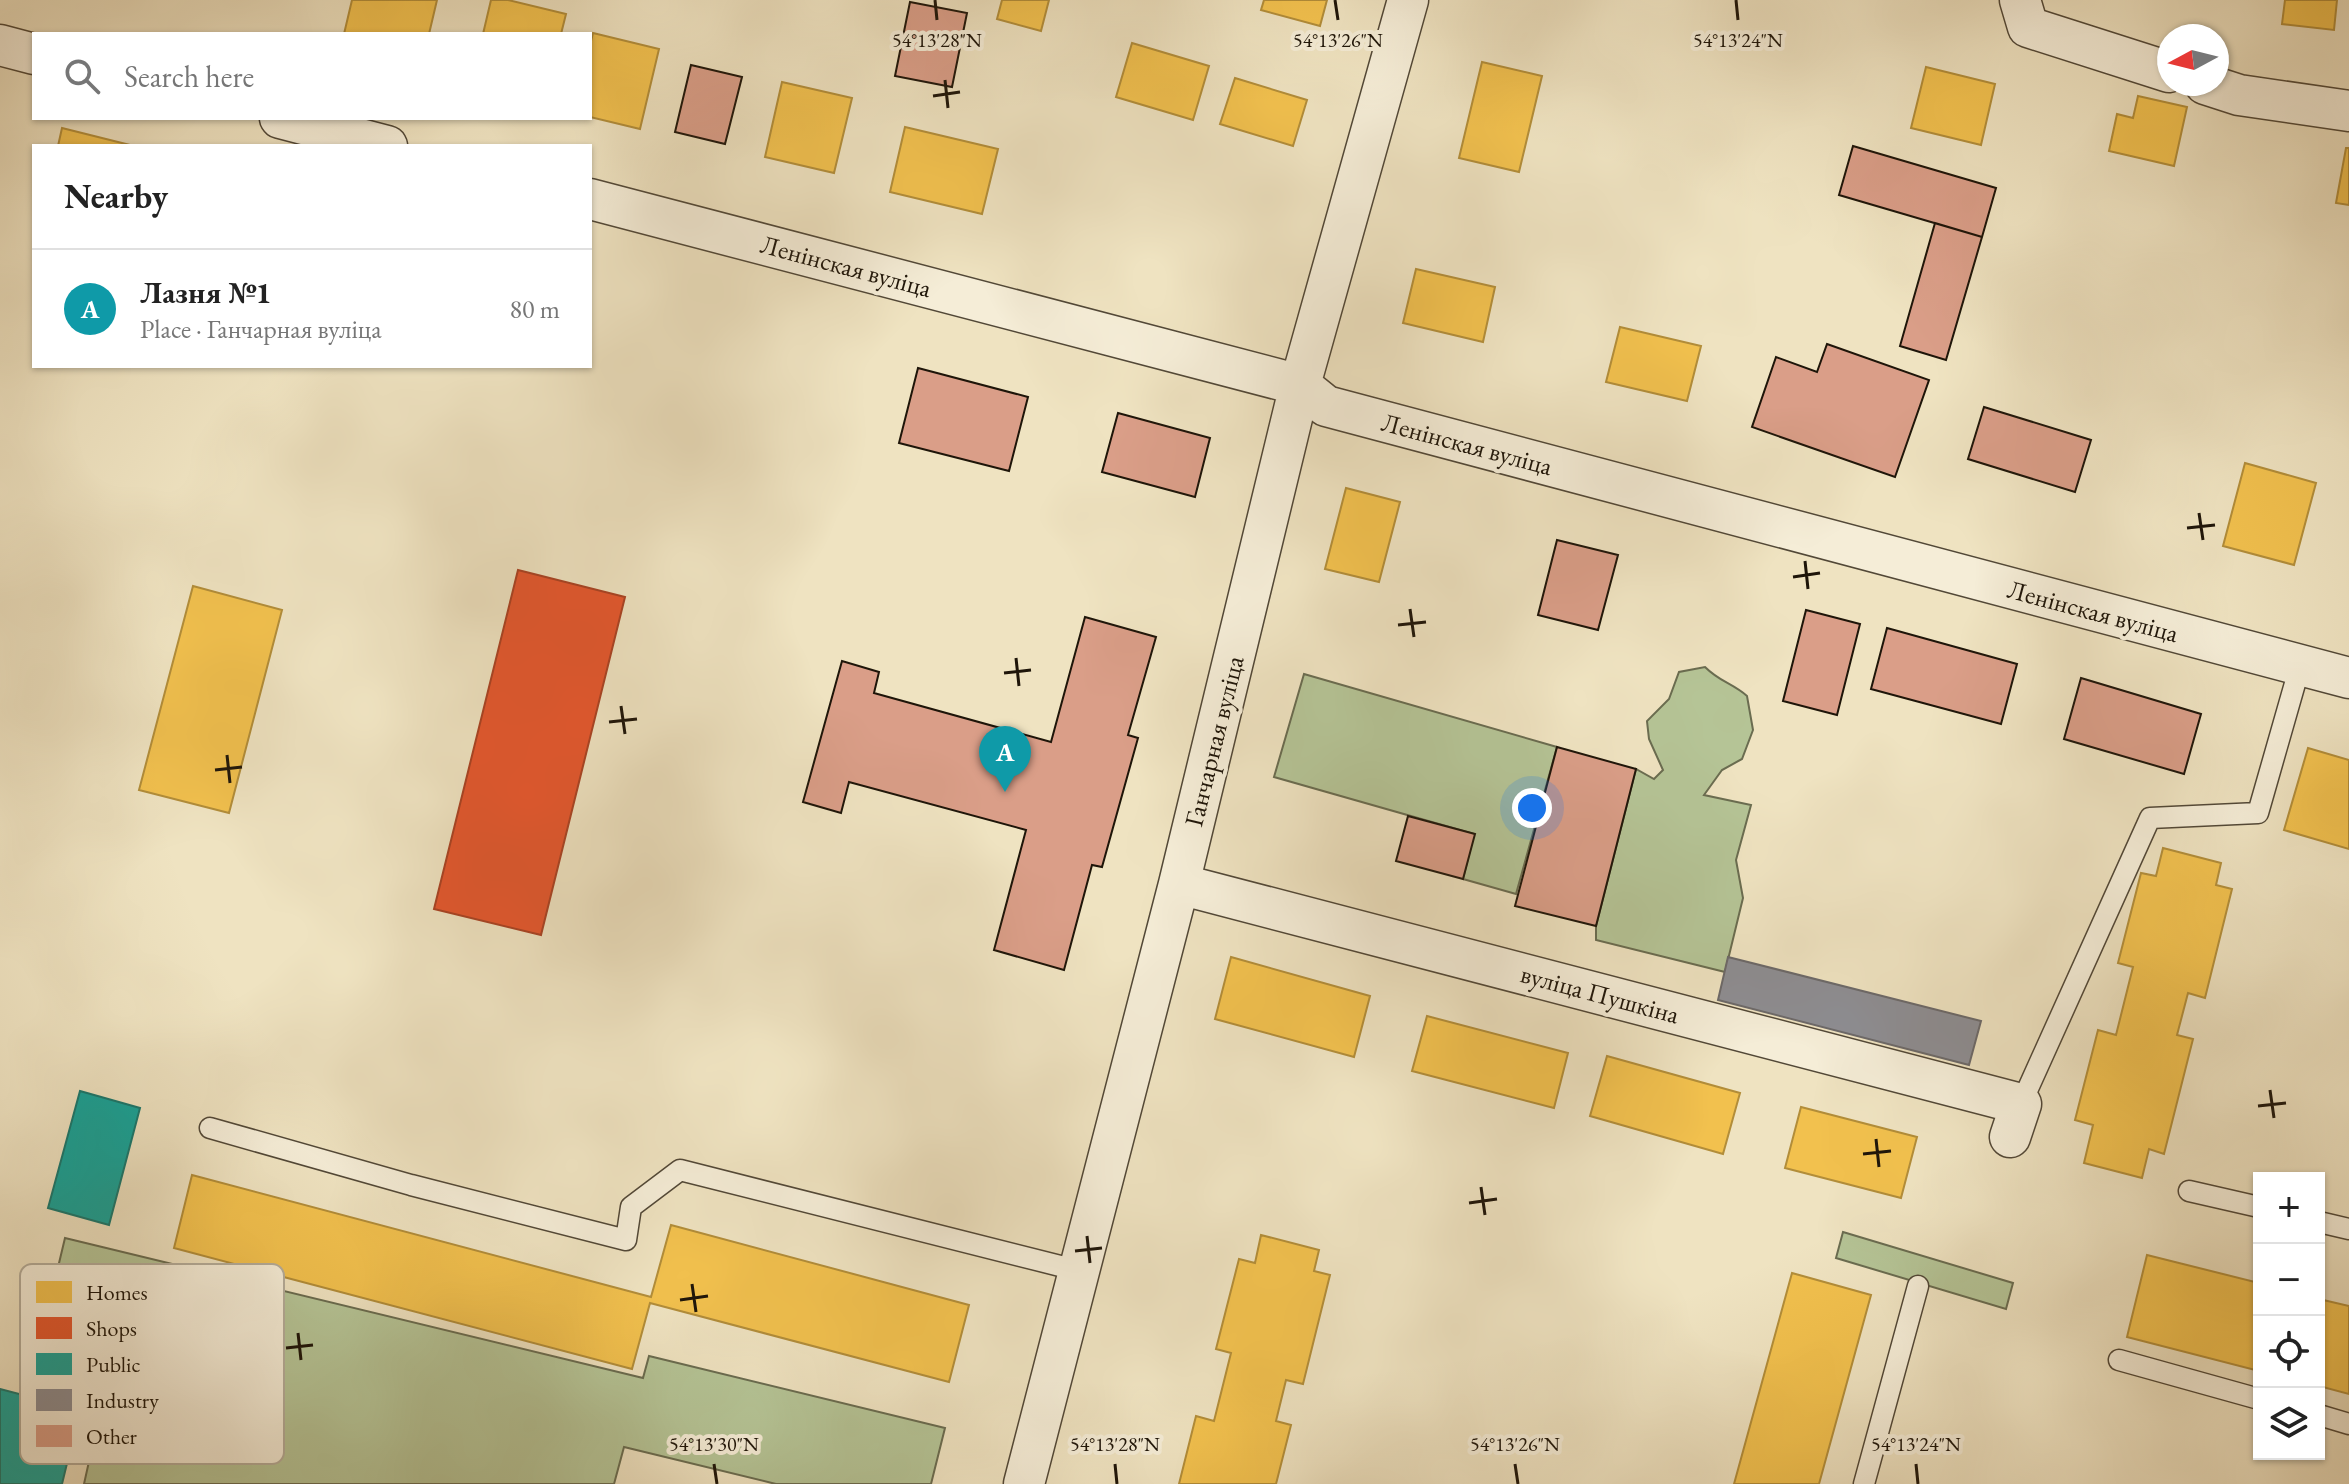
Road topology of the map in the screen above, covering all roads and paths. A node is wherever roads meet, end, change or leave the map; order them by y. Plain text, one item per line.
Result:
1 (1408, 0) edge
2 (2020, 0) edge
3 (0, 45) edge
4 (32, 53) edge
5 (2157, 68) edge
6 (2229, 92) edge
7 (2349, 111) edge
8 (288, 120) edge
9 (379, 144) edge
10 (592, 200) edge
11 (1300, 385) junction
12 (2300, 666) junction
13 (2349, 678) edge
14 (1179, 884) junction
15 (2016, 1121) joint
16 (210, 1128) dead end
17 (2189, 1191) dead end
18 (2253, 1206) edge
19 (2325, 1223) edge
20 (2349, 1229) edge
21 (1080, 1271) junction
22 (1918, 1286) dead end
23 (2119, 1360) dead end
24 (2253, 1397) edge
25 (2325, 1417) edge
26 (2349, 1424) edge
27 (1024, 1484) edge
28 (1864, 1484) edge

1 - 11 street, Ганчарная вуліца
2 - 5 street
3 - 4 street
6 - 7 street
8 - 9 street
10 - 11 street, Ленінская вуліца
11 - 12 street, Ленінская вуліца
11 - 14 street, Ганчарная вуліца
12 - 13 street, Ленінская вуліца
12 - 15 lane
14 - 15 street, вуліца Пушкіна
14 - 21 street, Ганчарная вуліца
16 - 21 lane
17 - 18 lane
19 - 20 lane
21 - 27 street, Ганчарная вуліца
22 - 28 lane
23 - 24 lane
25 - 26 lane

